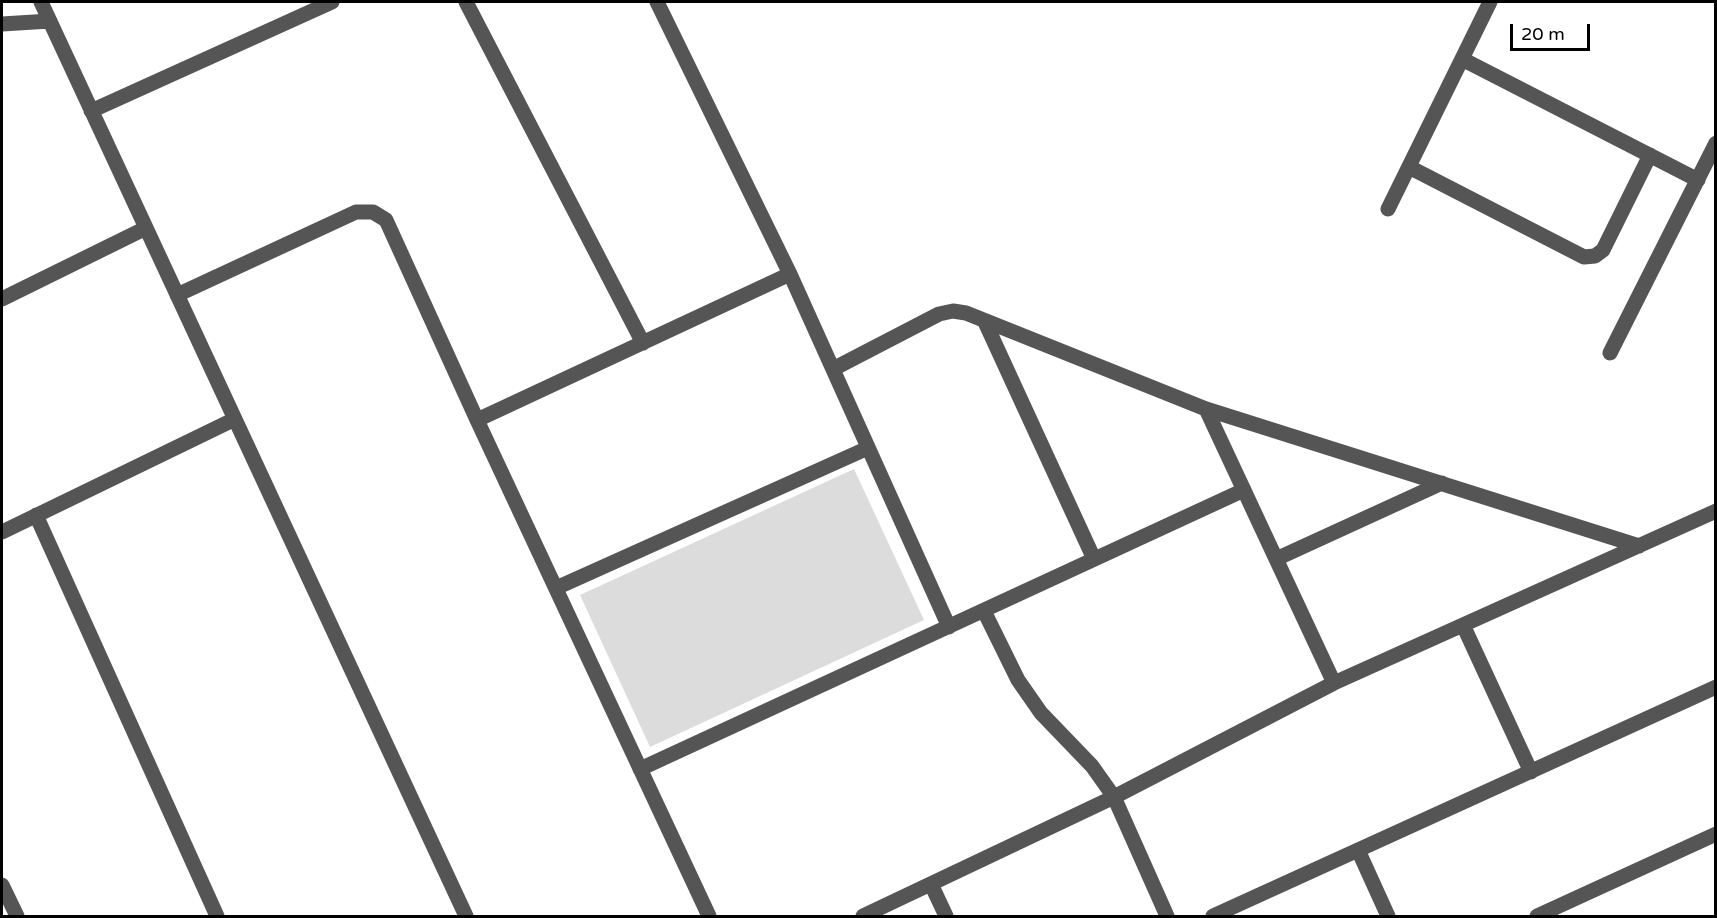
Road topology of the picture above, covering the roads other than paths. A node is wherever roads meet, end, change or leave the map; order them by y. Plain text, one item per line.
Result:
1 (41, 2) edge
2 (332, 2) edge
3 (466, 2) edge
4 (657, 2) edge
5 (1490, 2) edge
6 (50, 21) junction
7 (2, 24) edge
8 (1462, 58) junction
9 (92, 111) junction
10 (1716, 143) edge
11 (1650, 155) junction
12 (1409, 167) junction
13 (1698, 180) junction
14 (1388, 209) dead end
15 (146, 228) junction
16 (790, 274) junction
17 (177, 295) junction
18 (2, 299) edge
19 (985, 322) junction
20 (643, 343) junction
21 (1610, 353) dead end
22 (833, 369) junction
23 (1206, 409) junction
24 (235, 419) junction
25 (477, 420) junction
26 (868, 448) junction
27 (1442, 483) junction
28 (1244, 490) junction
29 (1716, 511) edge
30 (36, 515) junction
31 (2, 532) edge
32 (1639, 546) junction
33 (1276, 559) junction
34 (1094, 560) junction
35 (556, 588) junction
36 (984, 611) junction
37 (1463, 625) junction
38 (949, 627) junction
39 (1334, 683) junction
40 (1716, 687) edge
41 (640, 769) junction
42 (1531, 772) junction
43 (1114, 797) junction
44 (1716, 834) edge
45 (1358, 850) junction
46 (931, 884) junction
47 (2, 889) edge
48 (1560, 912) edge
49 (17, 916) edge
50 (217, 916) edge
51 (466, 916) edge
52 (709, 916) edge
53 (863, 916) edge
54 (946, 916) edge
55 (1167, 916) edge
56 (1213, 916) edge
57 (1388, 916) edge
58 (1537, 916) edge

1 - 6 street
2 - 9 street
3 - 20 street
4 - 16 street
5 - 8 street
6 - 7 street
6 - 9 street
8 - 11 street
8 - 12 street
9 - 15 street
10 - 13 street
11 - 12 street
11 - 13 street
12 - 14 street
13 - 21 street
15 - 17 street
15 - 18 street
16 - 20 street
16 - 22 street
17 - 24 street
17 - 25 street
19 - 22 street
19 - 23 street
19 - 34 street
20 - 25 street
22 - 26 street
23 - 27 street
23 - 28 street
24 - 30 street
24 - 51 street
25 - 35 street
26 - 35 street
26 - 38 street
27 - 32 street
27 - 33 street
28 - 33 street
28 - 34 street
29 - 32 street
30 - 31 street
30 - 50 street
32 - 37 street
33 - 39 street
34 - 36 street
35 - 41 street
36 - 38 street
36 - 43 street
37 - 39 street
37 - 42 street
38 - 41 street
39 - 43 street
40 - 42 street
41 - 52 street
42 - 45 street
43 - 46 street
43 - 55 street
44 - 48 street
45 - 56 street
45 - 57 street
46 - 53 street
46 - 54 street
47 - 49 street
48 - 58 street

